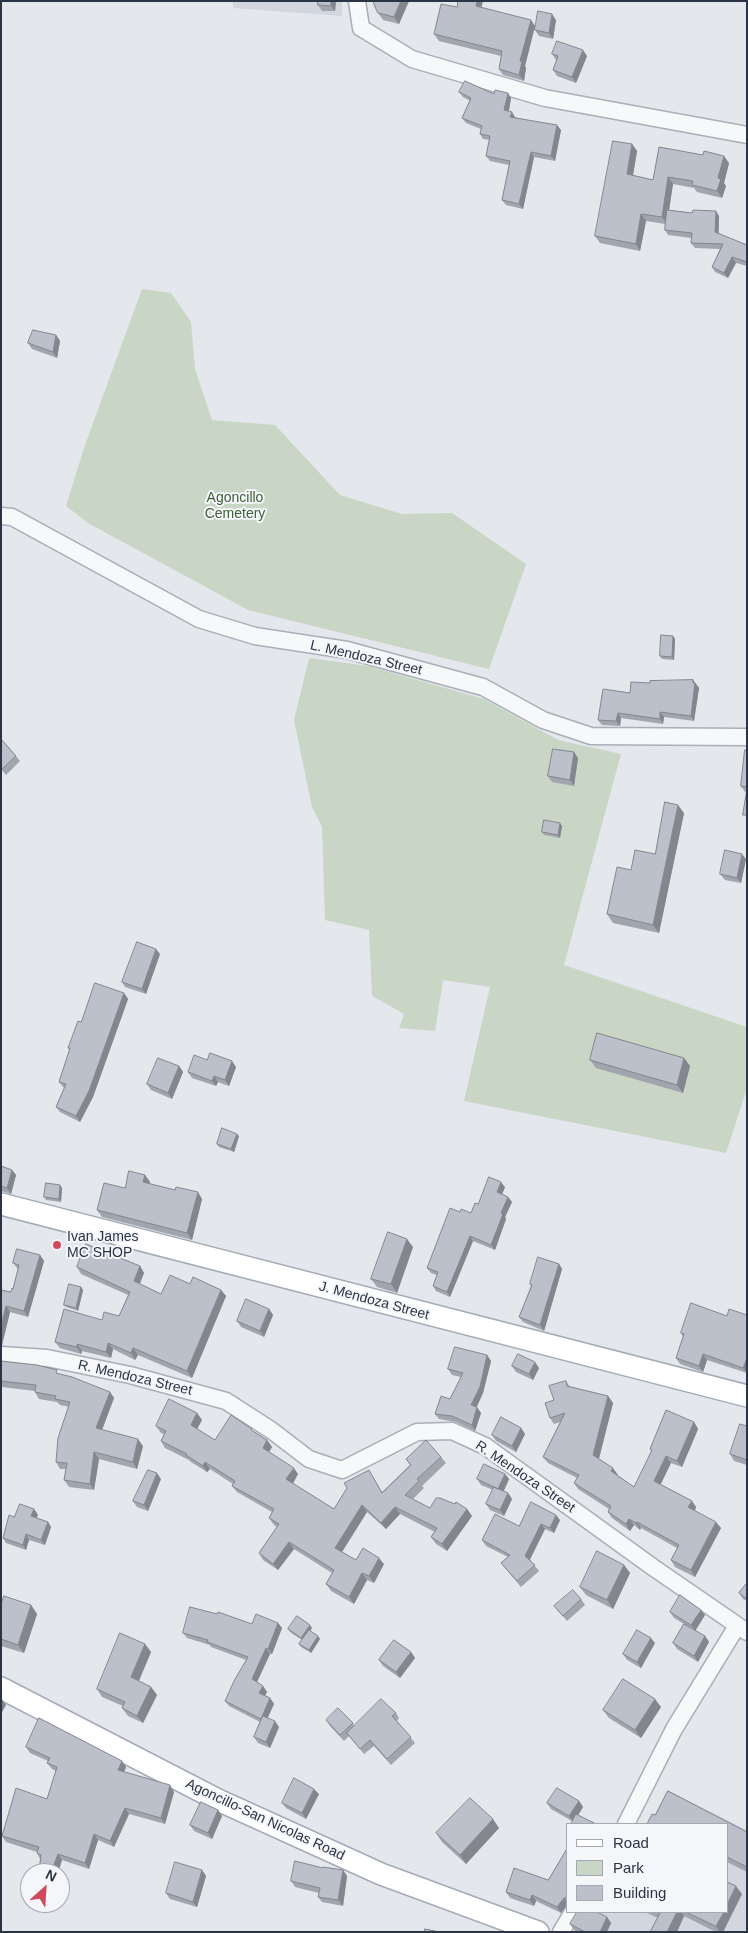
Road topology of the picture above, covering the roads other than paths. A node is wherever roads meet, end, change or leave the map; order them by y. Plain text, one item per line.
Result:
1 (357, 1) edge
2 (747, 135) edge
3 (1, 516) edge
4 (747, 737) edge
5 (1, 1204) edge
6 (1, 1356) edge
7 (747, 1396) edge
8 (742, 1629) edge
9 (1, 1688) edge
10 (627, 1823) edge
11 (572, 1913) edge
12 (538, 1932) edge
13 (561, 1932) edge

1 - 2 street
3 - 4 street, L. Mendoza Street
5 - 7 main road, J. Mendoza Street
6 - 8 street, R. Mendoza Street
8 - 10 street
9 - 12 main road, Agoncillo-San Nicolas Road
11 - 13 street

